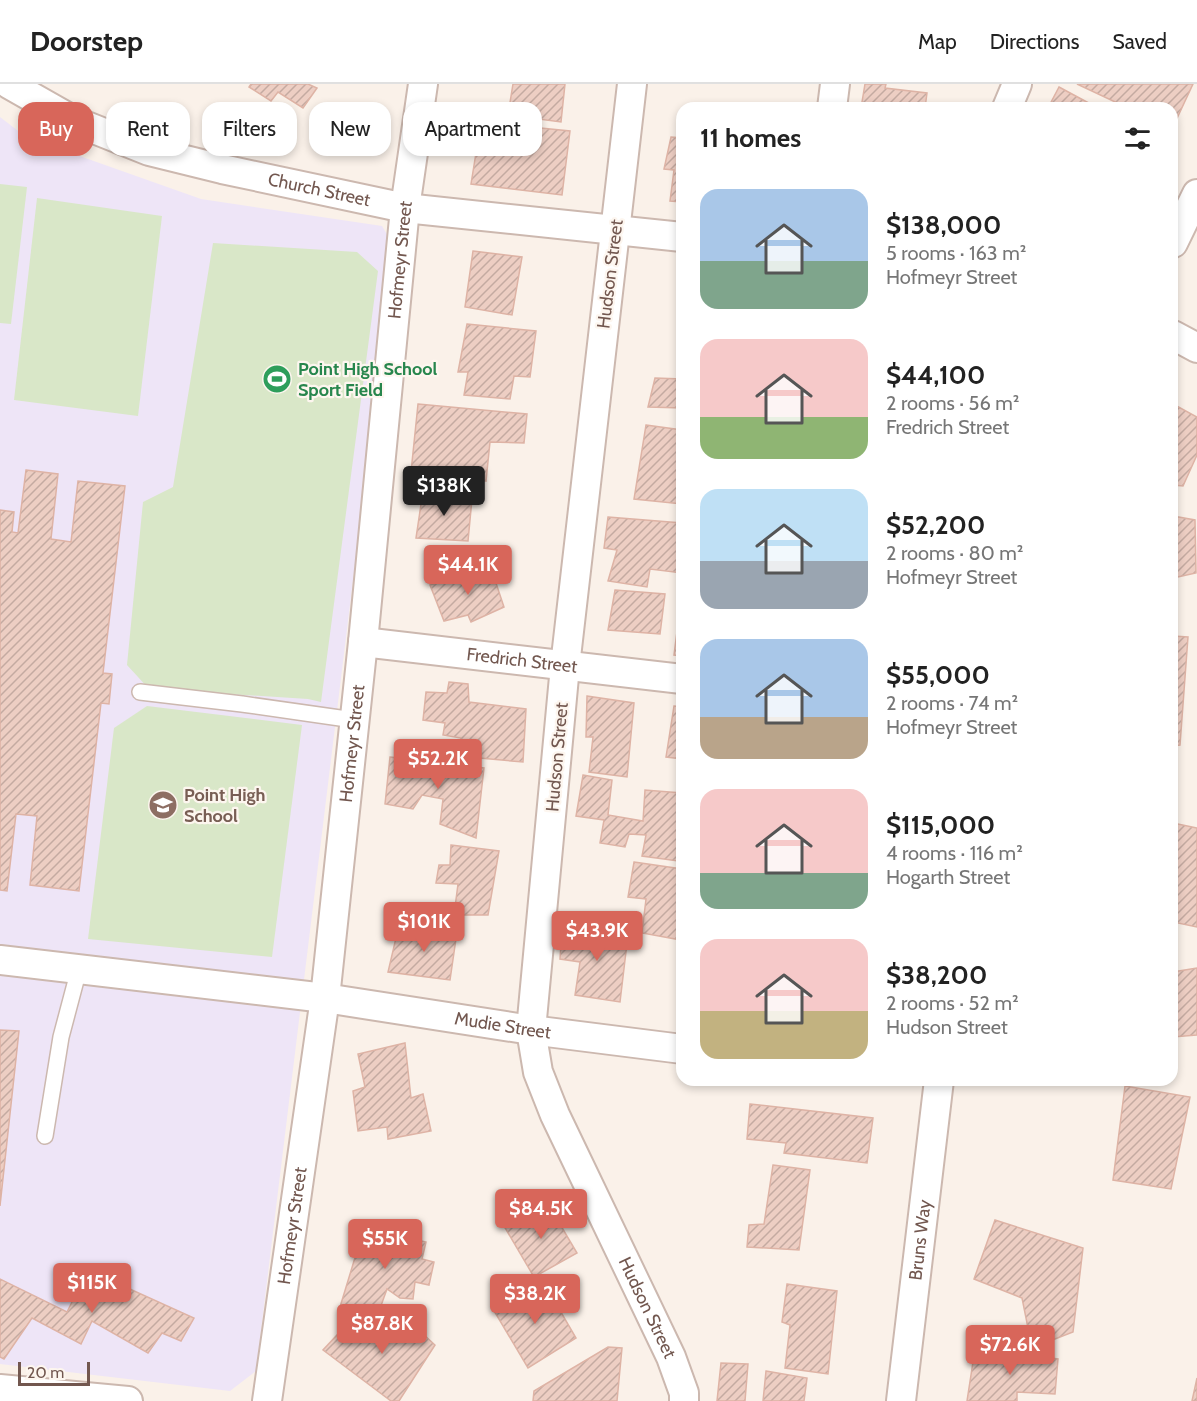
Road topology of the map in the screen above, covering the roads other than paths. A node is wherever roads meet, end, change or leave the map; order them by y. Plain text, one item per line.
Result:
1 (9, 84) edge
2 (423, 84) edge
3 (632, 84) edge
4 (836, 84) edge
5 (1017, 84) edge
6 (833, 102) edge
7 (1010, 102) edge
8 (1197, 194) edge
9 (405, 208) junction
10 (615, 229) junction
11 (1178, 233) edge
12 (676, 236) edge
13 (1178, 338) edge
14 (1197, 348) edge
15 (363, 642) junction
16 (565, 666) junction
17 (676, 678) edge
18 (140, 693) dead end
19 (354, 720) junction
20 (0, 960) edge
21 (79, 969) junction
22 (325, 998) junction
23 (531, 1030) junction
24 (676, 1048) edge
25 (938, 1086) edge
26 (45, 1136) dead end
27 (0, 1389) edge
28 (128, 1401) edge
29 (267, 1401) edge
30 (684, 1401) edge
31 (901, 1401) edge

1 - 9 street, Church Street
2 - 9 street, Hofmeyr Street
3 - 10 street, Hudson Street
4 - 6 street
5 - 7 street
8 - 11 street
9 - 10 street, Church Street
9 - 15 street, Hofmeyr Street
10 - 12 street, Church Street
10 - 16 street, Hudson Street
13 - 14 street
15 - 16 street, Fredrich Street
15 - 19 street, Hofmeyr Street
16 - 17 street, Fredrich Street
16 - 23 street, Hudson Street
18 - 19 lane
19 - 22 street, Hofmeyr Street
20 - 21 street, Mudie Street
21 - 22 street, Mudie Street
21 - 26 lane
22 - 23 street, Mudie Street
22 - 29 street, Hofmeyr Street
23 - 24 street, Mudie Street
23 - 30 street, Hudson Street
25 - 31 street, Bruns Way
27 - 28 street

